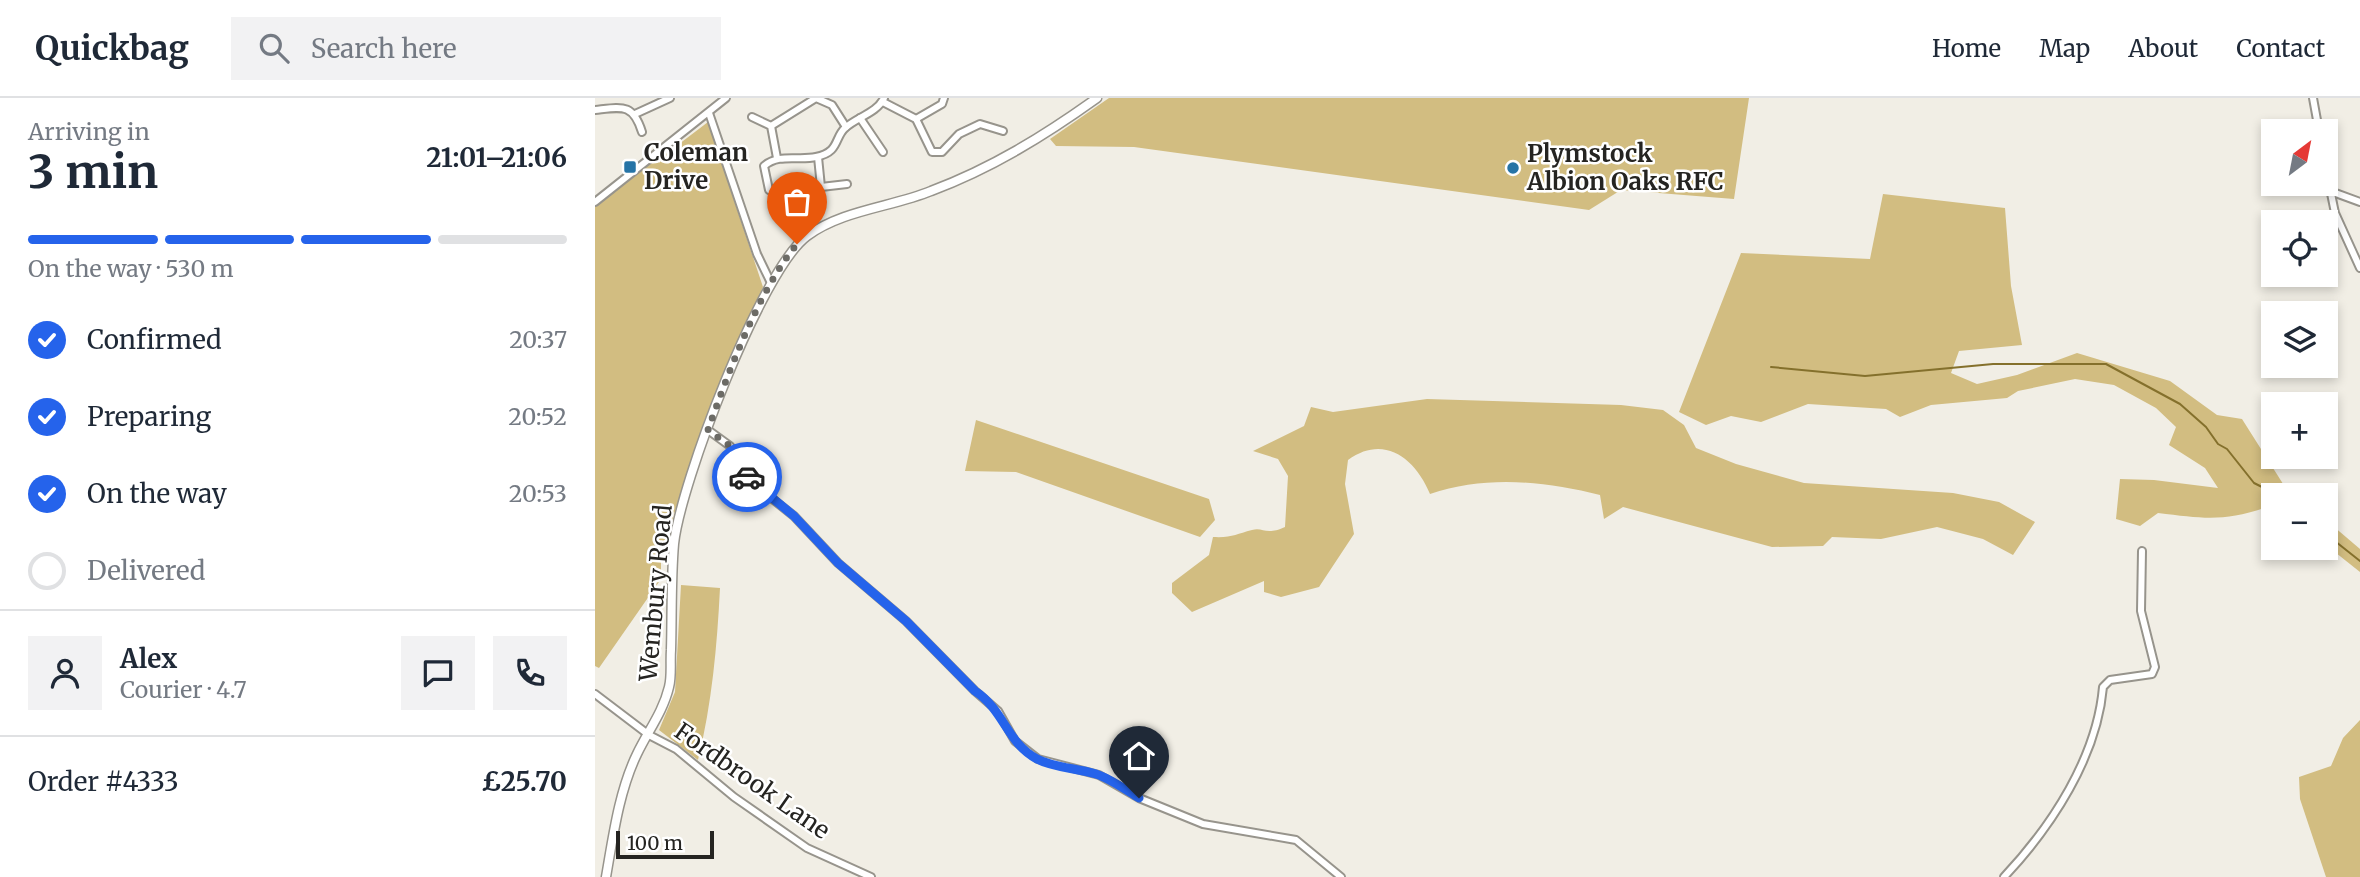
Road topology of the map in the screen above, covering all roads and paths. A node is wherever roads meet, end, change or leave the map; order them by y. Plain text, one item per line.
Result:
1 (670, 98) edge
2 (726, 98) edge
3 (836, 98) edge
4 (944, 98) edge
5 (1097, 98) edge
6 (2313, 98) edge
7 (883, 100) edge
8 (828, 103) junction
9 (595, 110) edge
10 (709, 113) junction
11 (635, 114) junction
12 (752, 117) dead end
13 (860, 118) junction
14 (916, 119) junction
15 (2317, 119) edge
16 (771, 126) junction
17 (846, 127) junction
18 (1003, 131) dead end
19 (642, 132) dead end
20 (883, 152) dead end
21 (818, 157) junction
22 (777, 158) junction
23 (847, 184) dead end
24 (821, 187) junction
25 (595, 191) edge
26 (2338, 194) edge
27 (2331, 196) edge
28 (784, 197) junction
29 (597, 200) edge
30 (2360, 202) edge
31 (787, 207) dead end
32 (2360, 268) edge
33 (771, 283) junction
34 (708, 430) junction
35 (2142, 551) dead end
36 (595, 694) edge
37 (649, 734) junction
38 (606, 877) edge
39 (871, 877) edge
40 (1341, 877) edge
41 (2004, 877) edge

1 - 11 street
2 - 10 street
3 - 8 street
4 - 14 street
5 - 33 street, Wembury Road
6 - 15 street
7 - 13 street
7 - 14 street
8 - 16 street
8 - 17 street
9 - 11 street
10 - 29 street
10 - 33 street
11 - 19 street
12 - 16 street
13 - 17 street
13 - 20 street
14 - 18 street
16 - 22 street
17 - 21 street
21 - 22 street
21 - 24 street
22 - 28 street
23 - 24 street
24 - 28 street
25 - 29 street
26 - 30 street
27 - 32 street
28 - 31 street
33 - 34 street, Wembury Road
34 - 37 street, Wembury Road
34 - 40 street
35 - 41 street
36 - 37 street, Fordbrook Lane
37 - 38 street, Wembury Road
37 - 39 street, Fordbrook Lane

